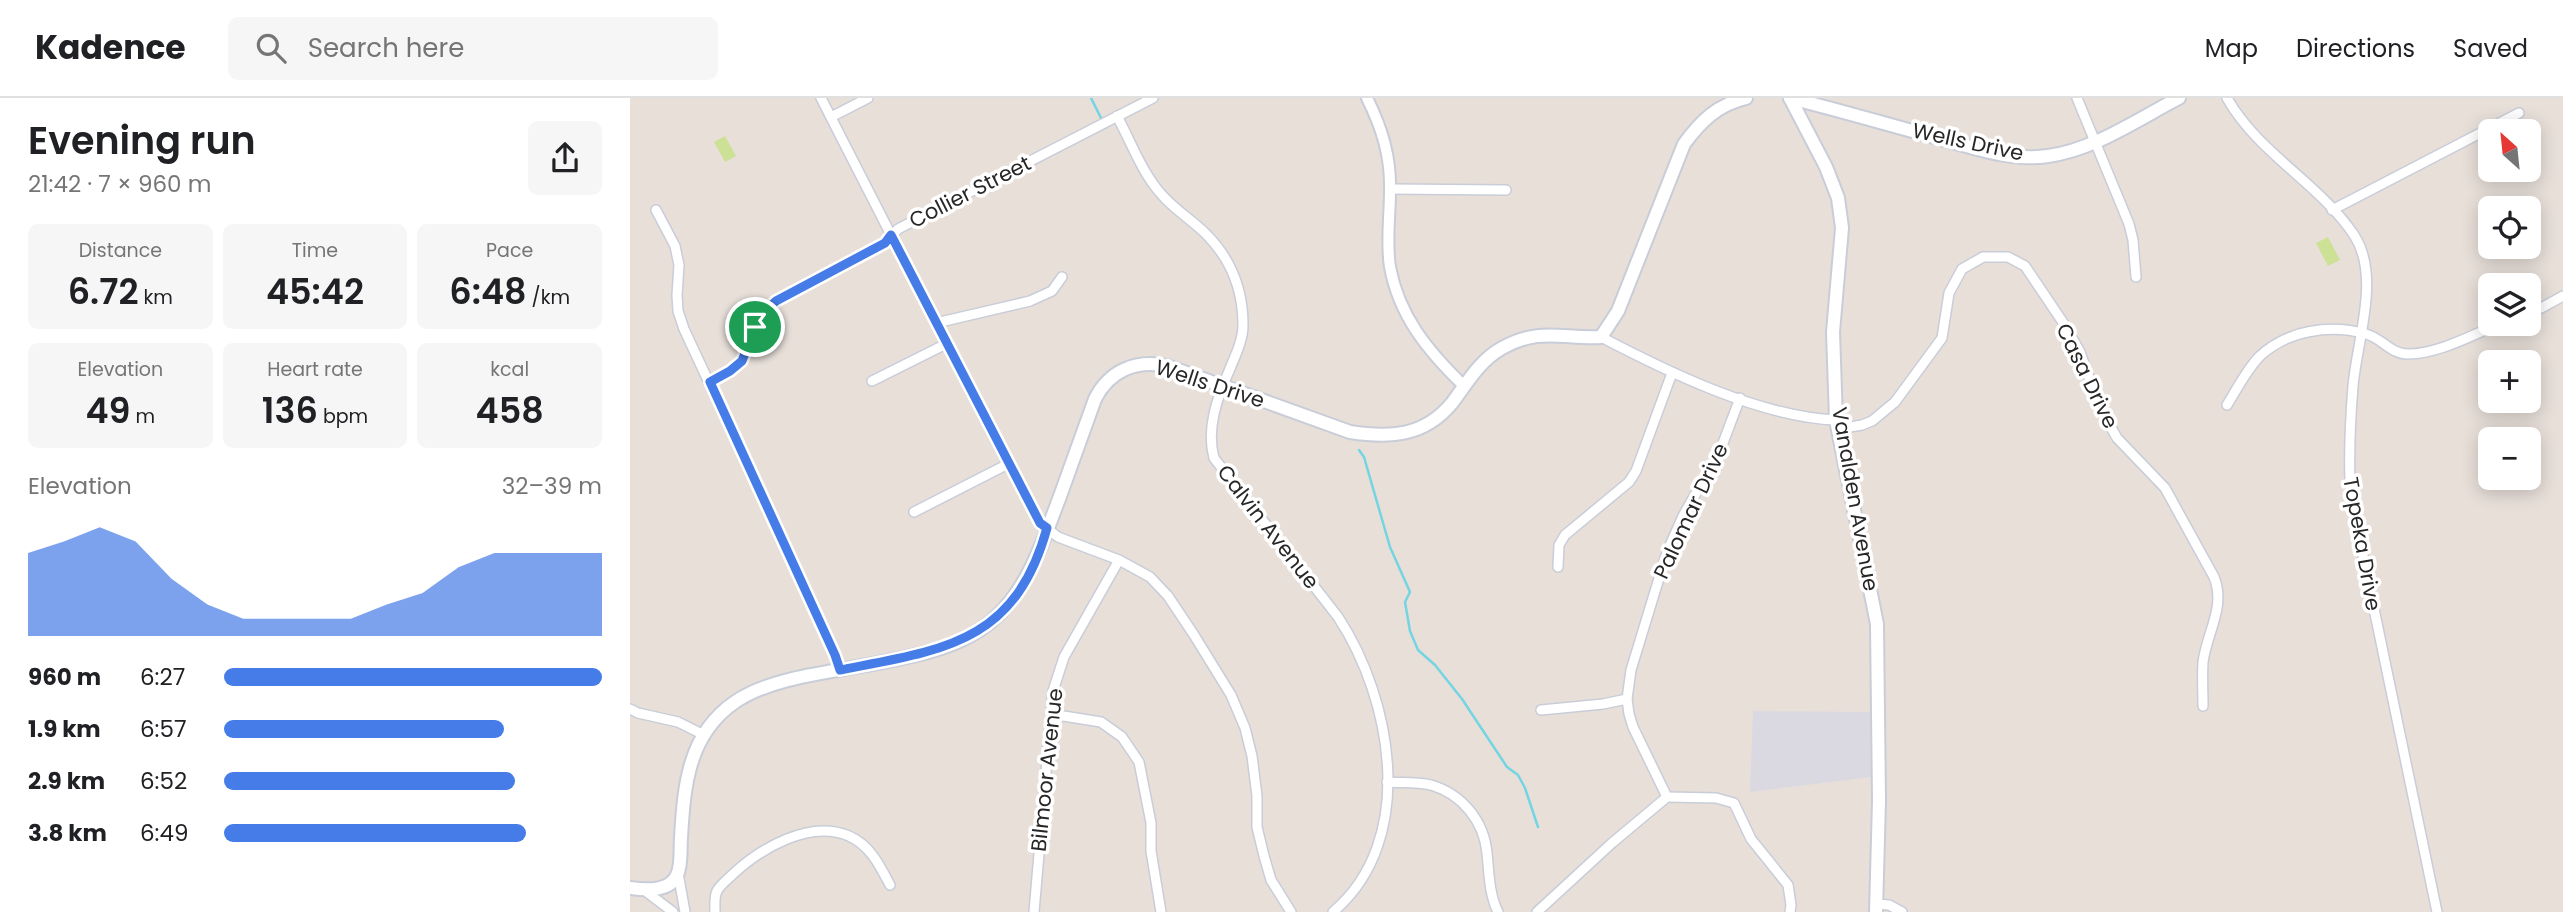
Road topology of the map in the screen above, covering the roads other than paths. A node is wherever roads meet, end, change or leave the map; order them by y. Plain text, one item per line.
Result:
1 (821, 98) edge
2 (868, 98) edge
3 (1153, 98) edge
4 (1367, 98) edge
5 (1746, 98) edge
6 (1790, 98) edge
7 (2077, 98) edge
8 (2179, 98) edge
9 (2227, 98) edge
10 (2519, 113) dead end
11 (1117, 116) junction
12 (831, 117) junction
13 (2096, 141) junction
14 (1390, 188) junction
15 (1506, 190) dead end
16 (656, 210) dead end
17 (2332, 210) junction
18 (891, 235) junction
19 (1062, 277) dead end
20 (2136, 277) dead end
21 (2563, 296) edge
22 (2541, 308) edge
23 (936, 323) junction
24 (2478, 332) edge
25 (2360, 333) junction
26 (1601, 337) junction
27 (946, 344) junction
28 (1672, 373) junction
29 (710, 382) junction
30 (872, 382) dead end
31 (1463, 384) junction
32 (1223, 386) junction
33 (1740, 398) junction
34 (2227, 405) dead end
35 (1836, 424) junction
36 (1008, 464) junction
37 (914, 512) dead end
38 (1047, 528) junction
39 (1119, 560) junction
40 (1558, 567) dead end
41 (840, 670) junction
42 (1627, 699) junction
43 (2203, 706) dead end
44 (630, 709) edge
45 (1541, 710) dead end
46 (1051, 714) junction
47 (702, 734) junction
48 (1387, 782) junction
49 (1667, 797) junction
50 (678, 873) junction
51 (890, 885) dead end
52 (630, 888) edge
53 (644, 890) junction
54 (1876, 908) edge
55 (673, 912) edge
56 (685, 912) edge
57 (715, 912) edge
58 (1034, 912) edge
59 (1161, 912) edge
60 (1291, 912) edge
61 (1333, 912) edge
62 (1498, 912) edge
63 (1536, 912) edge
64 (1790, 912) edge
65 (1902, 912) edge
66 (2437, 912) edge

1 - 12 street
2 - 12 street
3 - 11 street, Collier Street
4 - 14 street
5 - 26 main road
6 - 13 main road, Wells Drive
6 - 35 main road, Vanalden Avenue
7 - 13 street
8 - 13 main road, Wells Drive
9 - 17 street, Topeka Drive
10 - 17 street
11 - 18 street, Collier Street
11 - 32 street, Calvin Avenue
12 - 18 street
13 - 20 street
14 - 15 street
14 - 31 street
16 - 29 street
17 - 25 street, Topeka Drive
18 - 23 street
18 - 29 street, Collier Street
19 - 23 street
21 - 22 street
23 - 27 street
24 - 25 street
25 - 34 street
25 - 66 street, Topeka Drive
26 - 28 street, Casa Drive
26 - 31 main road, Wells Drive
27 - 30 street
27 - 36 street
28 - 33 street, Casa Drive
28 - 40 street
29 - 41 street
31 - 32 main road, Wells Drive
32 - 38 main road, Wells Drive
32 - 48 street, Calvin Avenue
33 - 35 street, Casa Drive
33 - 42 street, Palomar Drive
35 - 43 street, Casa Drive
35 - 54 main road, Vanalden Avenue
36 - 37 street
36 - 38 street
38 - 39 street
38 - 41 main road, Wells Drive
39 - 46 street, Bilmoor Avenue
39 - 60 street
41 - 47 main road, Wells Drive
42 - 45 street
42 - 49 street, Palomar Drive
44 - 47 street
46 - 58 street, Bilmoor Avenue
46 - 59 street
47 - 50 main road, Wells Drive
48 - 61 street, Calvin Avenue
48 - 62 street
49 - 63 street
49 - 64 street
50 - 53 main road
50 - 56 street
51 - 57 street
52 - 53 main road
53 - 55 street
54 - 65 street

